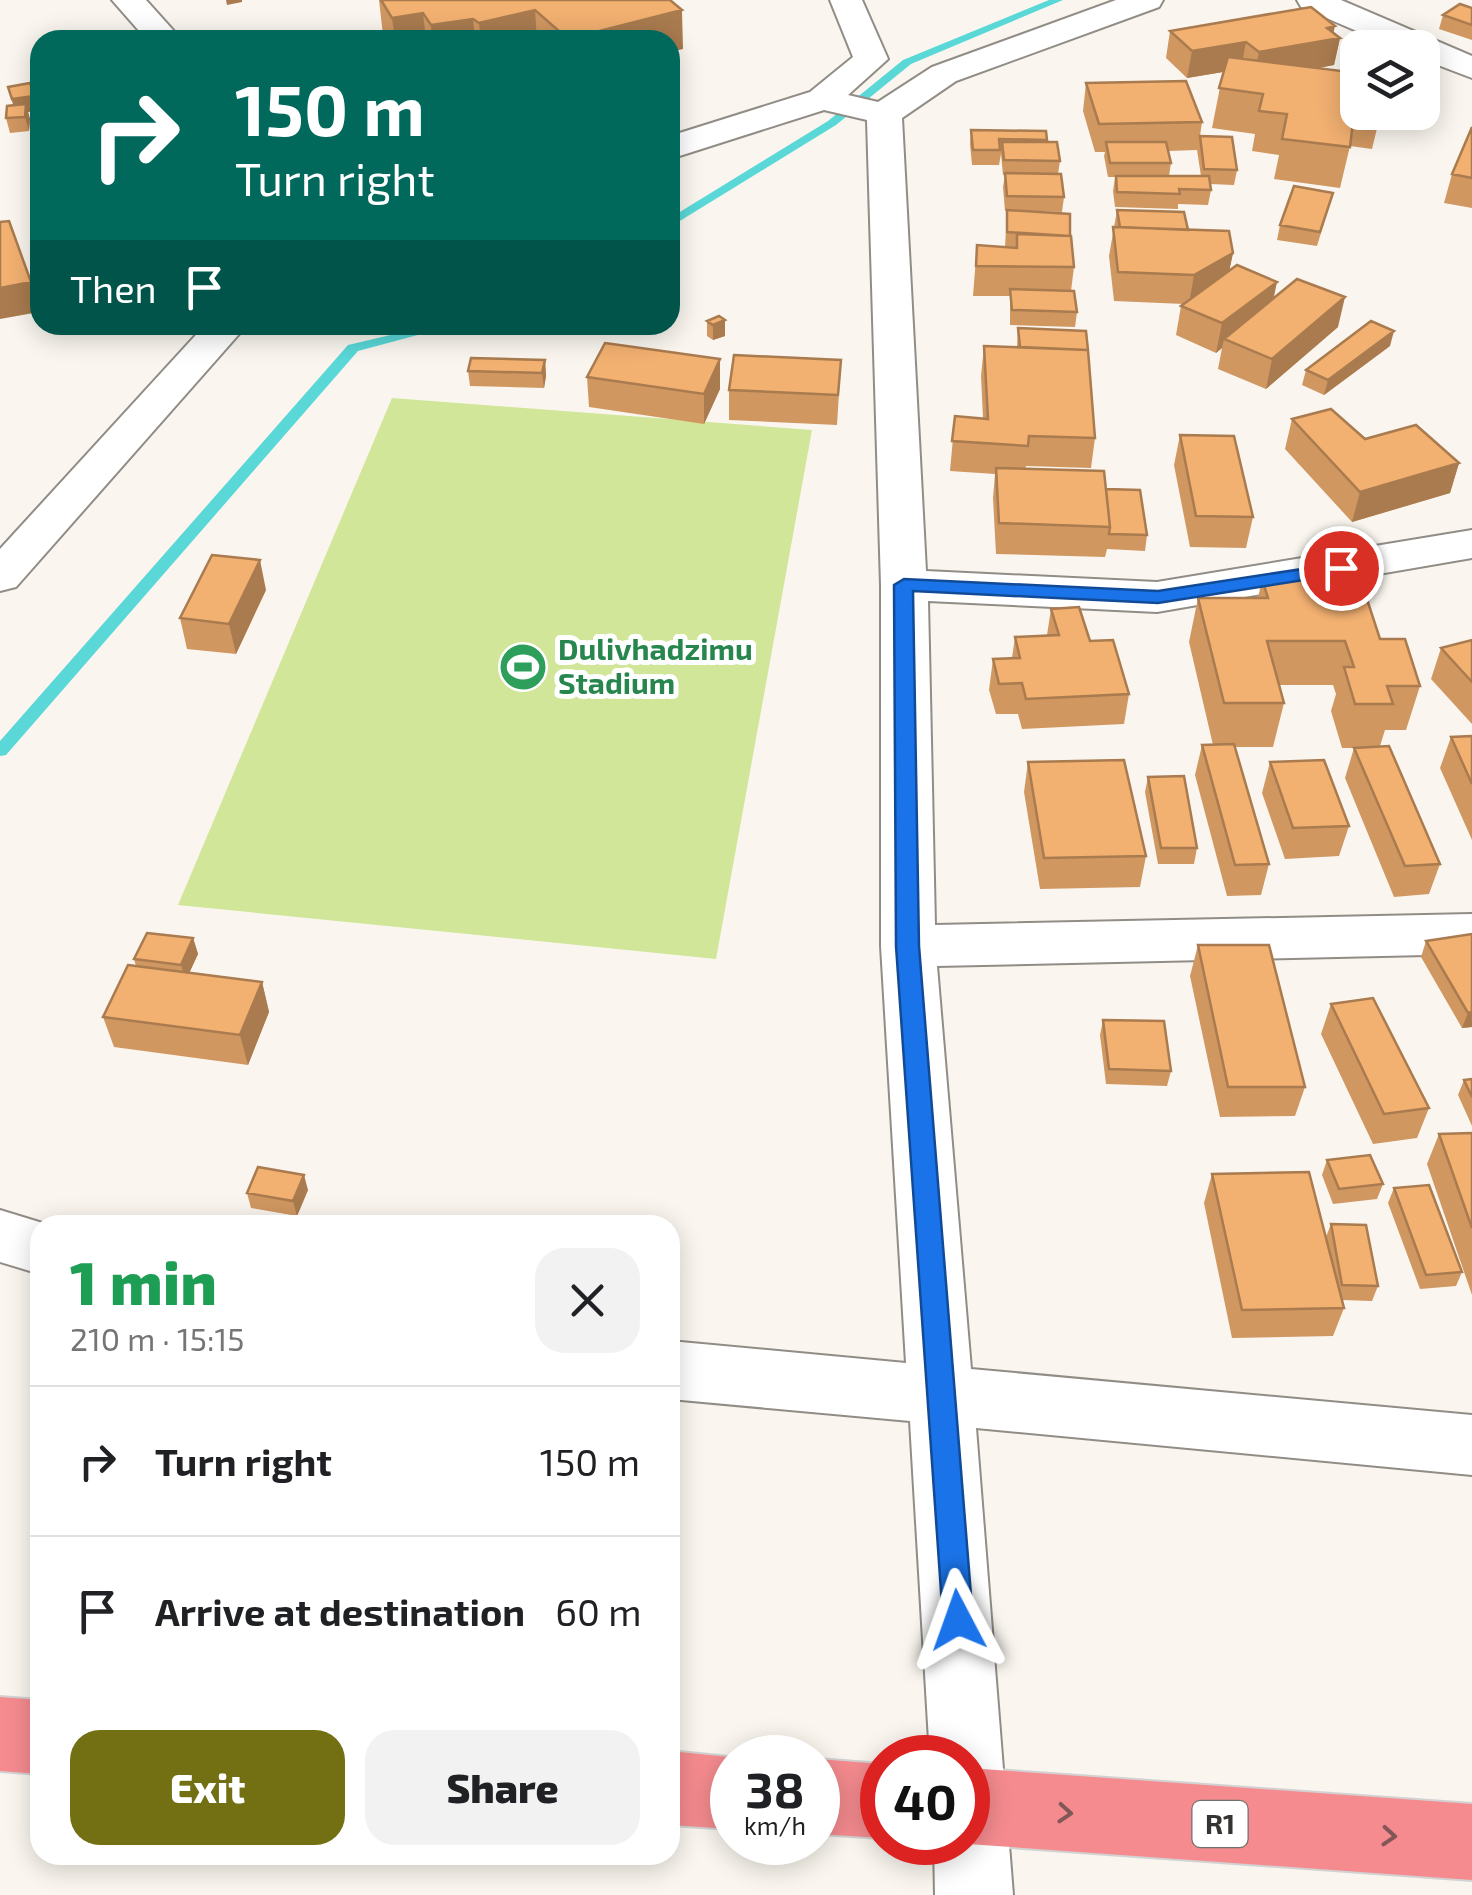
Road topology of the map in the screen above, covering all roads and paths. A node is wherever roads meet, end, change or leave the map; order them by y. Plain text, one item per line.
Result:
1 (128, 0) edge
2 (846, 0) edge
3 (1143, 0) edge
4 (1313, 0) edge
5 (156, 30) edge
6 (1472, 68) edge
7 (853, 106) junction
8 (680, 146) edge
9 (218, 335) edge
10 (1472, 544) edge
11 (0, 577) edge
12 (904, 585) junction
13 (1472, 934) edge
14 (908, 946) junction
15 (0, 1236) edge
16 (30, 1245) edge
17 (680, 1371) edge
18 (942, 1395) junction
19 (1472, 1445) edge
20 (0, 1734) edge
21 (965, 1735) edge
22 (30, 1736) edge
23 (680, 1789) edge
24 (710, 1791) edge
25 (990, 1808) edge
26 (1472, 1842) edge
27 (973, 1865) edge
28 (974, 1895) edge

1 - 5 street
2 - 7 street
3 - 7 street
4 - 6 street
7 - 8 street
7 - 12 street
9 - 11 street
10 - 12 street
12 - 14 street
13 - 14 street
14 - 18 street
15 - 16 street
17 - 18 street
18 - 19 street
18 - 21 street
20 - 22 highway
23 - 24 highway
25 -> 26 highway, R1
27 - 28 street

